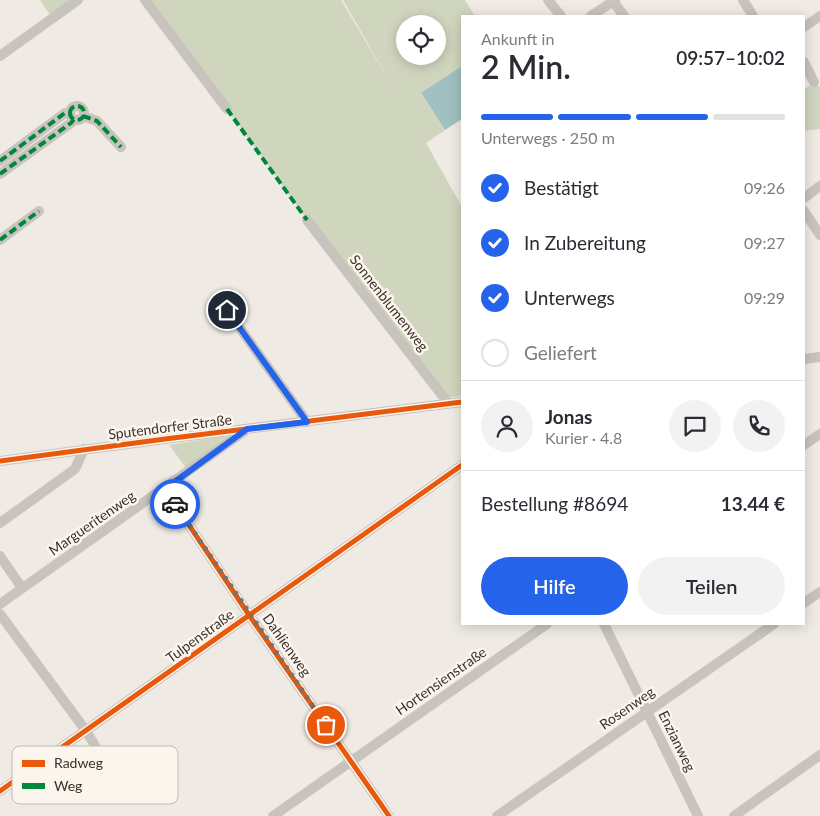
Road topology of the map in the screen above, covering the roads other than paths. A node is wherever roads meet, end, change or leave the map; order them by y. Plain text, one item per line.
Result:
1 (78, 0) edge
2 (145, 0) edge
3 (548, 0) edge
4 (743, 0) edge
5 (614, 1) edge
6 (556, 15) edge
7 (592, 15) edge
8 (623, 15) edge
9 (752, 15) edge
10 (820, 16) edge
11 (805, 26) edge
12 (0, 56) edge
13 (805, 64) edge
14 (814, 82) dead end
15 (227, 109) dead end
16 (76, 116) junction
17 (121, 147) dead end
18 (0, 161) edge
19 (0, 174) edge
20 (820, 186) edge
21 (805, 197) edge
22 (39, 211) dead end
23 (805, 212) edge
24 (307, 220) dead end
25 (820, 235) edge
26 (0, 240) edge
27 (227, 310) dead end
28 (820, 357) edge
29 (805, 358) edge
30 (461, 402) edge
31 (448, 403) junction
32 (307, 422) junction
33 (247, 429) junction
34 (820, 434) edge
35 (805, 444) edge
36 (84, 449) junction
37 (0, 461) edge
38 (461, 466) edge
39 (165, 489) junction
40 (0, 524) edge
41 (0, 556) edge
42 (22, 588) junction
43 (820, 592) edge
44 (805, 602) edge
45 (0, 604) edge
46 (0, 614) edge
47 (249, 615) junction
48 (546, 625) edge
49 (604, 625) edge
50 (773, 625) edge
51 (647, 711) junction
52 (86, 731) junction
53 (64, 746) edge
54 (95, 746) edge
55 (820, 755) edge
56 (351, 762) junction
57 (12, 782) edge
58 (0, 790) edge
59 (273, 816) edge
60 (389, 816) edge
61 (497, 816) edge
62 (698, 816) edge
63 (734, 816) edge

1 - 12 street
2 - 15 street
3 - 6 street
4 - 9 street
5 - 7 street
5 - 8 street
10 - 11 street
13 - 14 street
16 - 17 street
16 - 18 street
16 - 19 street
20 - 21 street
22 - 26 street
23 - 25 street
24 - 31 street, Sonnenblumenweg
27 - 32 street
28 - 29 street
30 - 31 street, Sputendorfer Straße
31 - 32 street, Sputendorfer Straße
32 - 33 street, Sputendorfer Straße
33 - 36 street, Sputendorfer Straße
33 - 39 street, Margueritenweg
34 - 35 street
36 - 37 street, Sputendorfer Straße
36 - 40 street
38 - 47 street, Tulpenstraße
39 - 42 street, Margueritenweg
39 - 47 street, Dahlienweg
41 - 42 street
42 - 45 street, Margueritenweg
43 - 44 street
46 - 52 street
47 - 52 street, Tulpenstraße
47 - 56 street, Dahlienweg
48 - 56 street, Hortensienstraße
49 - 51 street, Enzianweg
50 - 51 street, Rosenweg
51 - 61 street, Rosenweg
51 - 62 street, Enzianweg
52 - 53 street, Tulpenstraße
52 - 54 street
55 - 63 street
56 - 59 street, Hortensienstraße
56 - 60 street, Dahlienweg
57 - 58 street, Tulpenstraße

